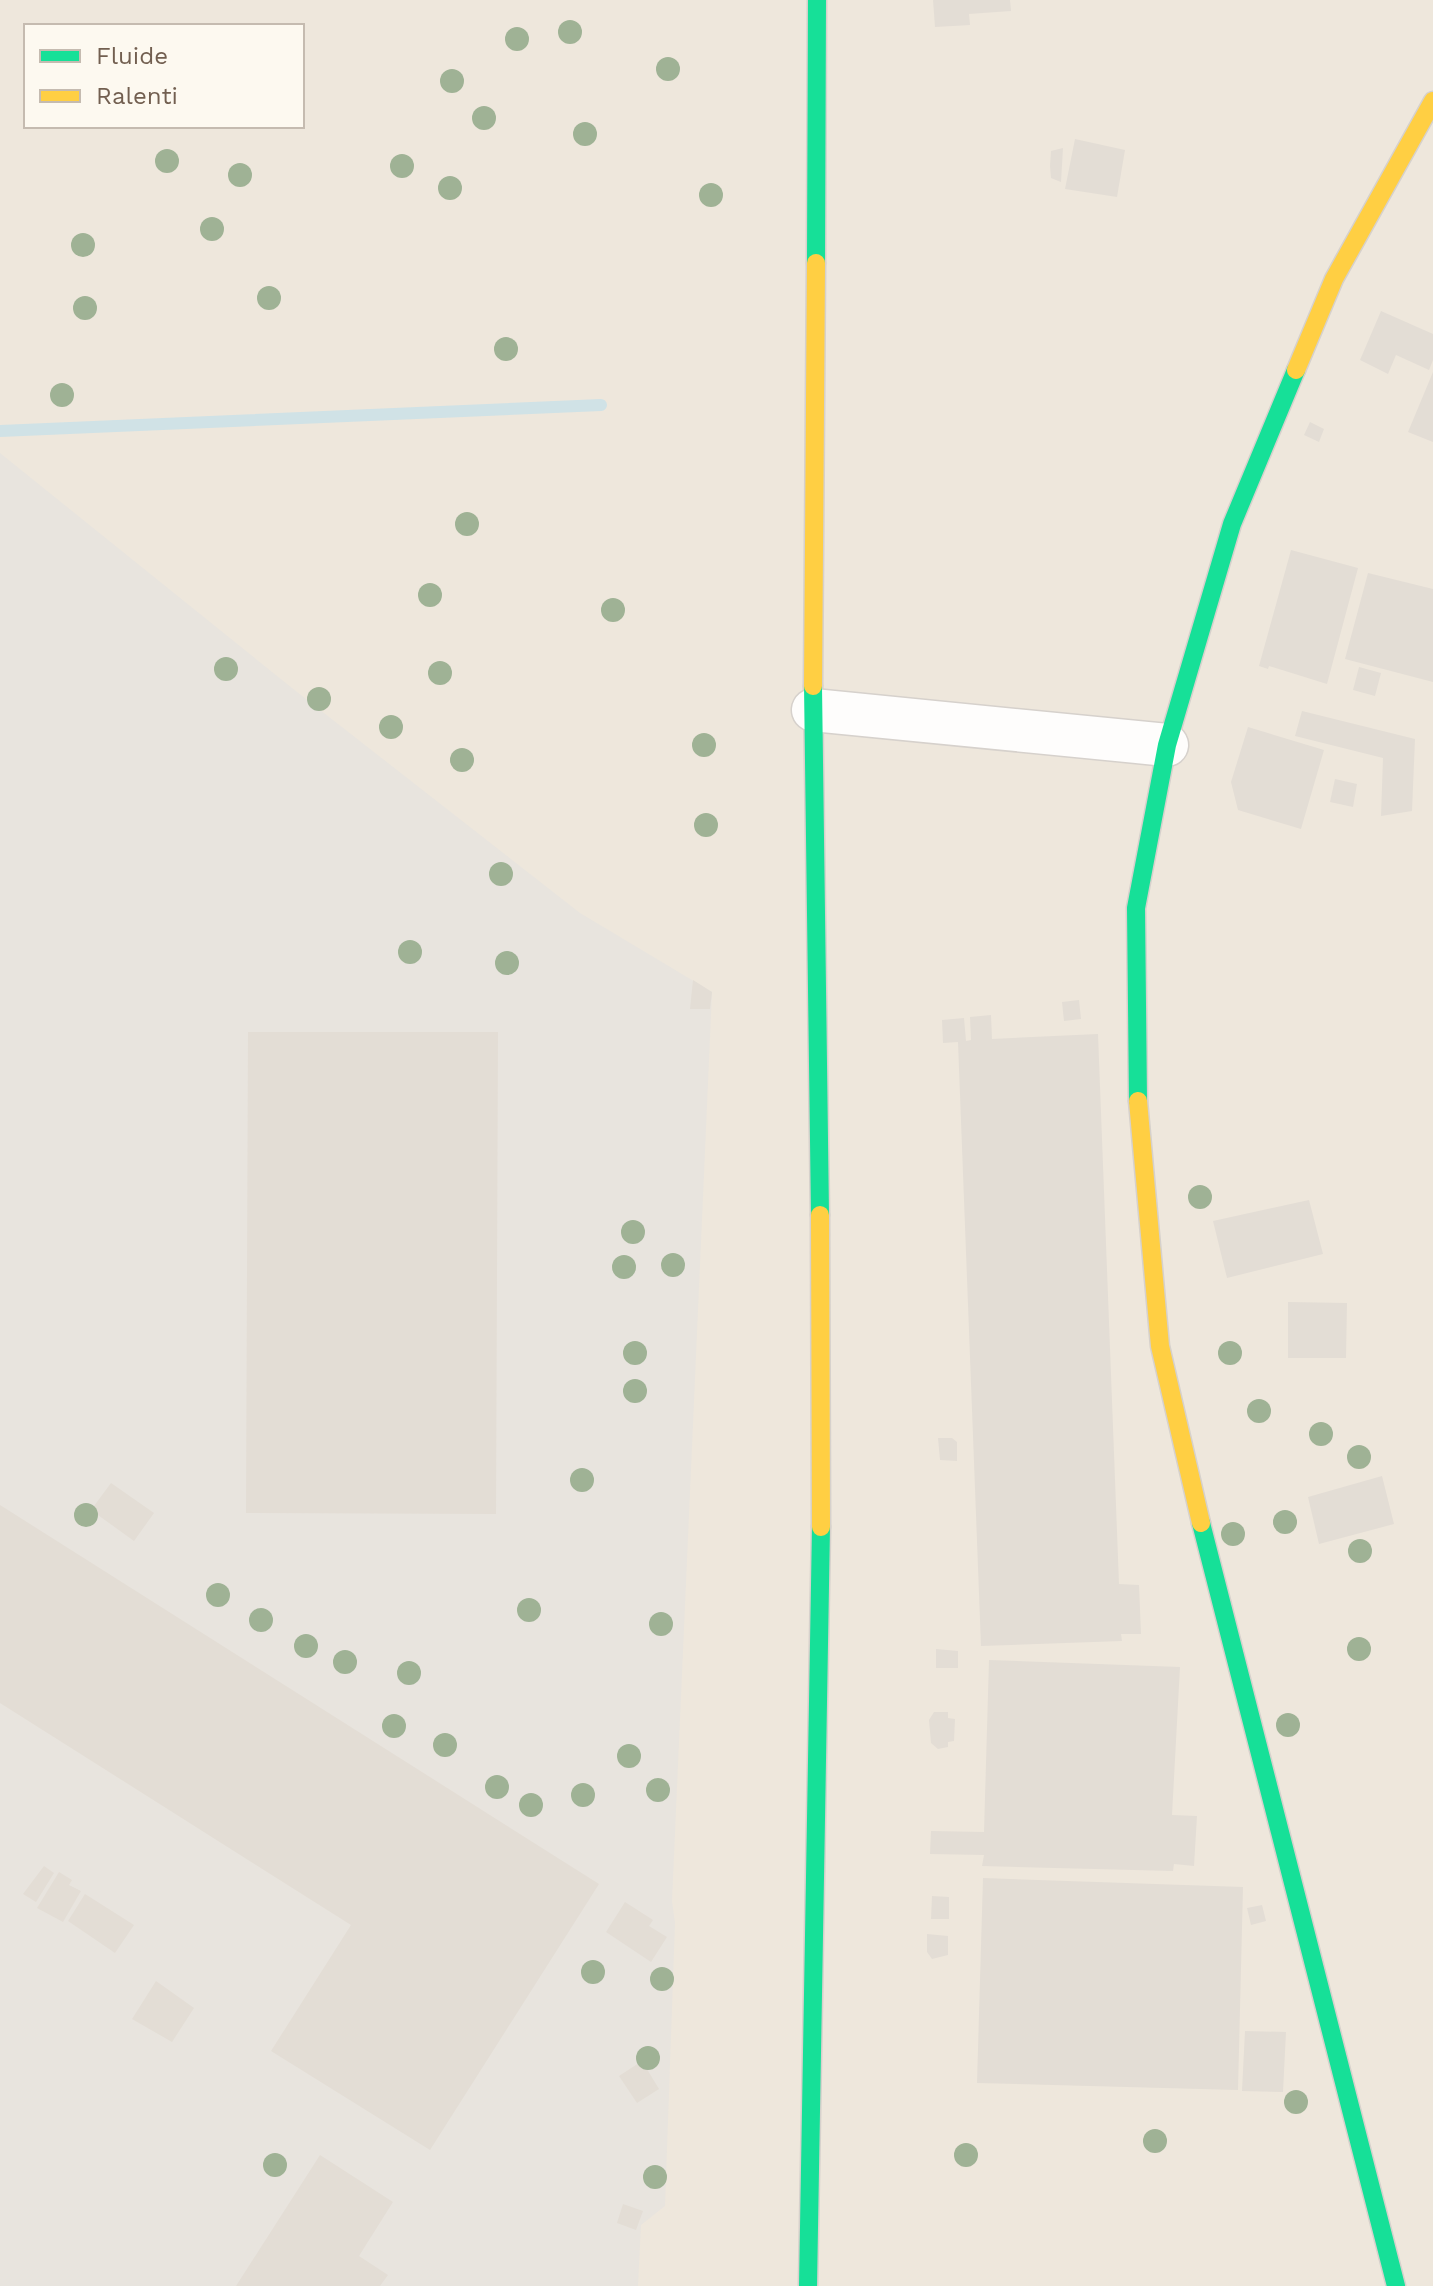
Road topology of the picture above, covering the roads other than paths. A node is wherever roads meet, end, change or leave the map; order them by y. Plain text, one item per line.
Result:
1 (817, 0) edge
2 (1433, 101) edge
3 (813, 710) junction
4 (1167, 745) junction
5 (808, 2286) edge
6 (1396, 2286) edge

1 - 3 main road
2 - 4 main road
3 - 4 street
3 - 5 main road
4 - 6 main road

